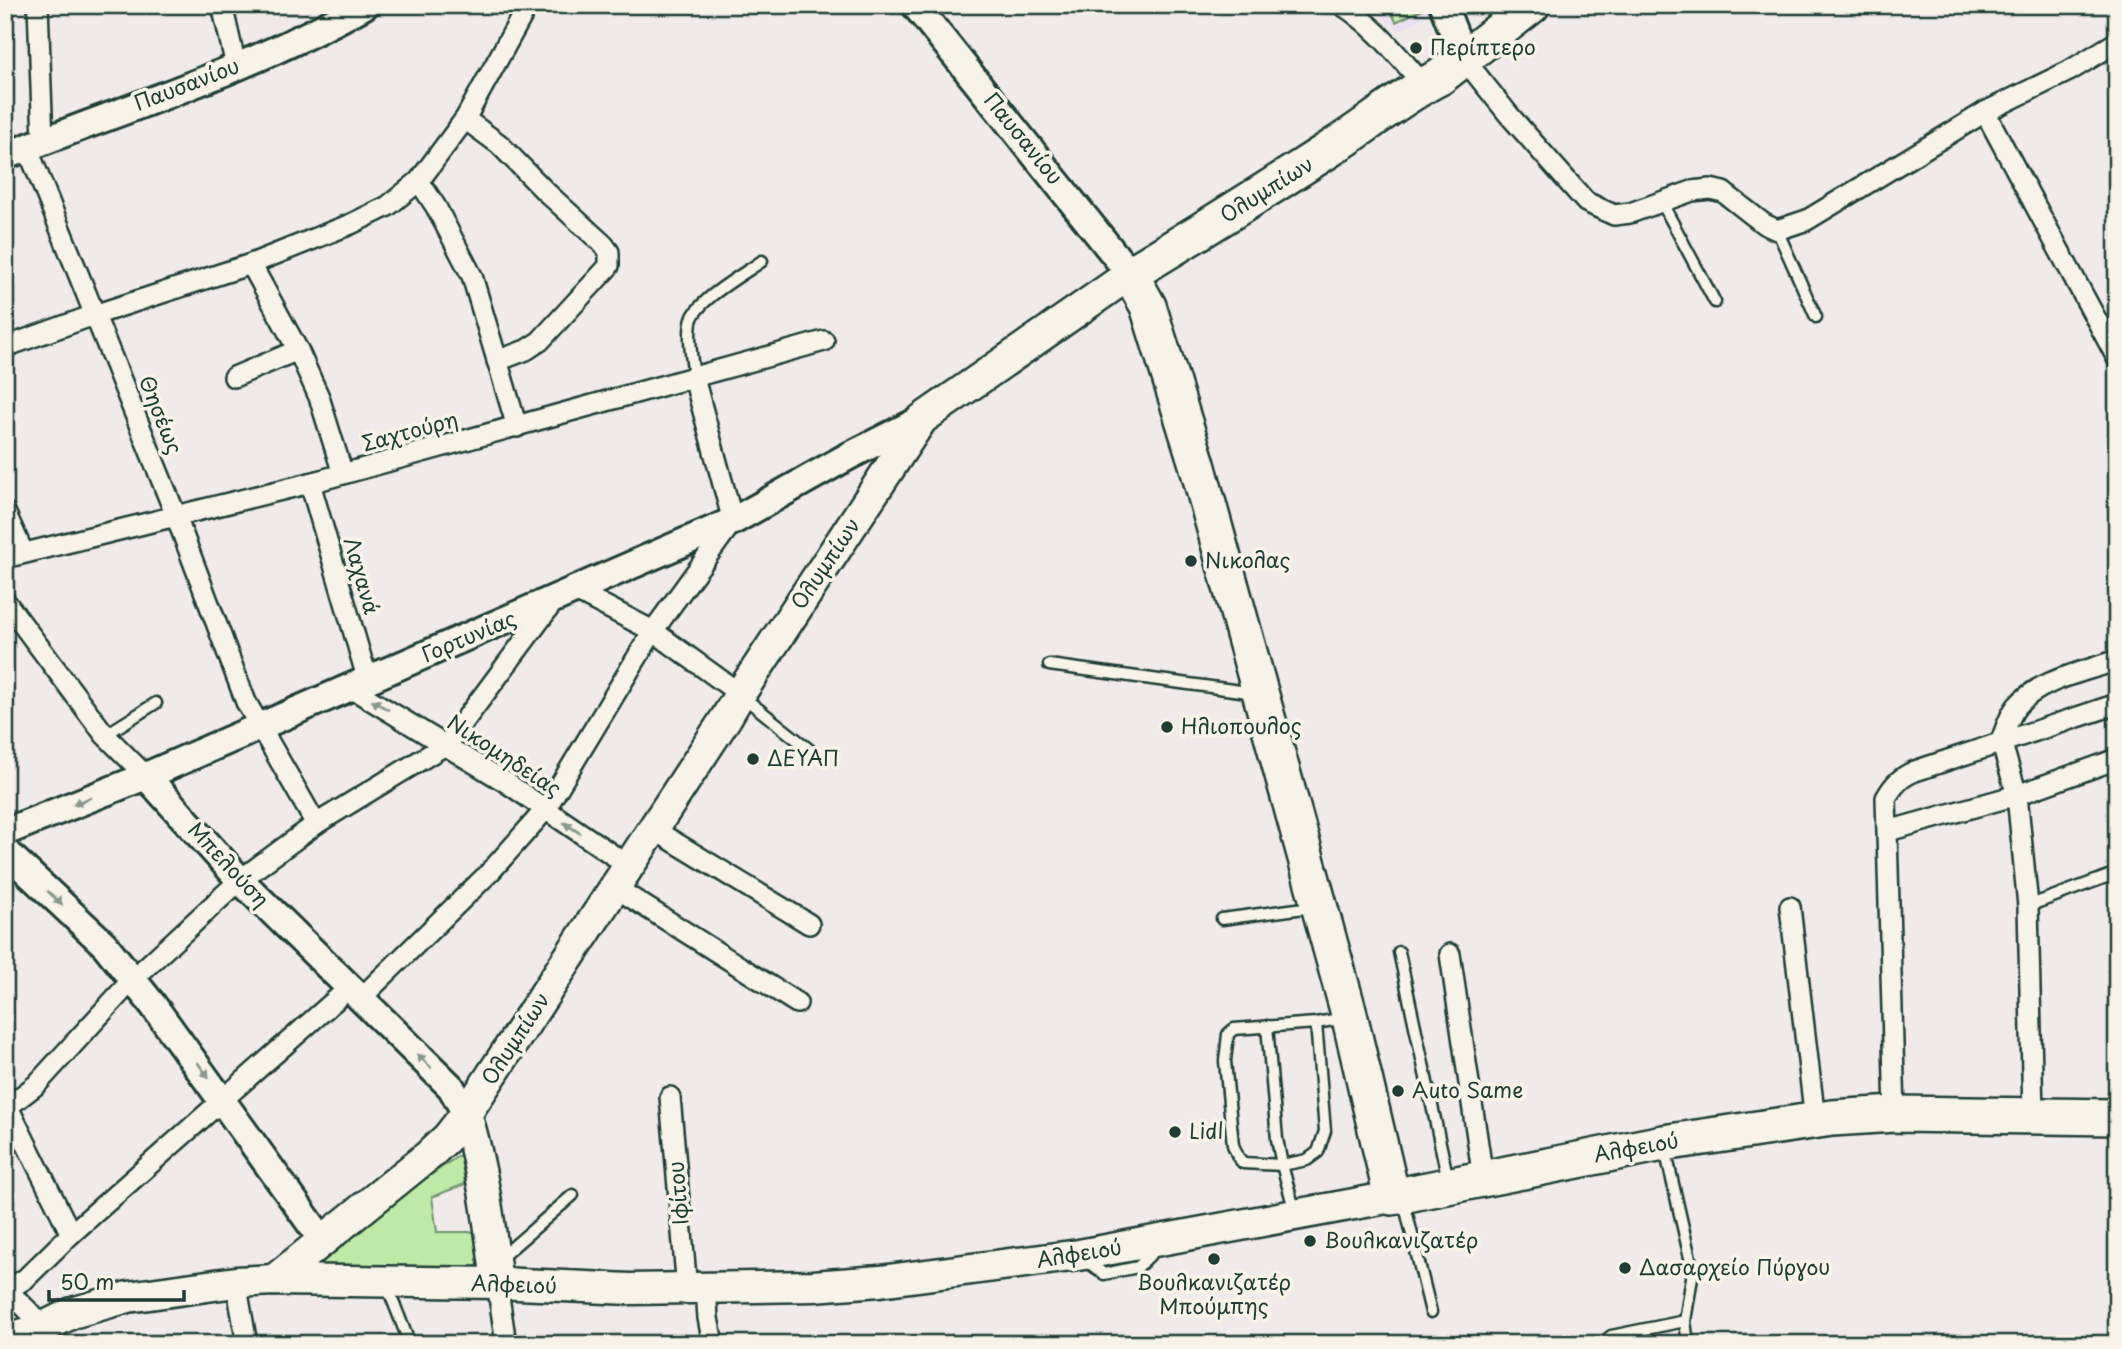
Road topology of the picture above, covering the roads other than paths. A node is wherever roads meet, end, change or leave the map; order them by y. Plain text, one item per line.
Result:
1 (38, 5) edge
2 (222, 5) edge
3 (365, 5) edge
4 (528, 5) edge
5 (915, 5) edge
6 (1342, 5) edge
7 (1443, 5) edge
8 (1532, 5) edge
9 (2117, 42) edge
10 (1464, 59) junction
11 (236, 66) junction
12 (1424, 85) junction
13 (1985, 113) junction
14 (465, 119) junction
15 (25, 148) edge
16 (419, 181) junction
17 (1662, 203) junction
18 (1776, 230) junction
19 (762, 261) dead end
20 (251, 264) junction
21 (1130, 274) junction
22 (1715, 302) dead end
23 (94, 315) junction
24 (1816, 317) dead end
25 (824, 341) dead end
26 (5, 347) edge
27 (298, 350) junction
28 (2117, 358) edge
29 (497, 361) junction
30 (234, 377) dead end
31 (694, 378) junction
32 (922, 419) junction
33 (517, 427) junction
34 (343, 474) junction
35 (310, 484) junction
36 (5, 512) edge
37 (175, 516) junction
38 (733, 521) junction
39 (14, 555) edge
40 (565, 596) junction
41 (5, 601) edge
42 (653, 631) junction
43 (2117, 660) edge
44 (1049, 665) dead end
45 (359, 685) junction
46 (740, 694) junction
47 (1262, 694) junction
48 (156, 703) dead end
49 (2117, 704) edge
50 (259, 726) junction
51 (105, 735) junction
52 (2001, 741) junction
53 (447, 744) junction
54 (810, 750) dead end
55 (2117, 759) edge
56 (146, 776) junction
57 (2017, 795) junction
58 (545, 810) junction
59 (316, 824) junction
60 (653, 829) junction
61 (1888, 831) junction
62 (5, 832) edge
63 (5, 851) edge
64 (2117, 873) edge
65 (622, 877) junction
66 (240, 880) junction
67 (2028, 905) junction
68 (1319, 906) junction
69 (1790, 906) dead end
70 (1222, 919) dead end
71 (809, 924) dead end
72 (1399, 952) dead end
73 (1450, 954) dead end
74 (132, 979) junction
75 (355, 994) junction
76 (797, 1003) dead end
77 (1333, 1019) junction
78 (1267, 1026) junction
79 (670, 1097) dead end
80 (222, 1098) junction
81 (7, 1108) edge
82 (466, 1114) junction
83 (1895, 1114) junction
84 (2032, 1115) junction
85 (2117, 1117) edge
86 (1815, 1120) junction
87 (1663, 1143) junction
88 (1282, 1165) junction
89 (1483, 1178) junction
90 (1448, 1184) junction
91 (573, 1195) dead end
92 (1397, 1196) junction
93 (1296, 1215) junction
94 (71, 1234) junction
95 (323, 1241) junction
96 (496, 1273) junction
97 (274, 1280) junction
98 (236, 1282) junction
99 (386, 1283) junction
100 (696, 1289) junction
101 (7, 1291) edge
102 (1431, 1312) dead end
103 (1685, 1321) junction
104 (36, 1333) edge
105 (5, 1343) edge
106 (247, 1344) edge
107 (411, 1344) edge
108 (506, 1344) edge
109 (713, 1344) edge
110 (1602, 1344) edge
111 (1688, 1344) edge

1 - 15 street, Θησέως
2 - 11 street
3 - 11 street, Παυσανίου
4 - 14 street
5 - 21 street, Παυσανίου
6 - 12 street
7 - 10 street
8 - 10 highway, Ολυμπίων
9 - 13 street
10 - 12 highway, Ολυμπίων
10 - 17 street
11 - 15 street, Παυσανίου
12 - 21 highway, Ολυμπίων
13 - 18 street
13 - 28 street
14 - 16 street
14 - 29 street
15 - 23 street, Θησέως
16 - 20 street
16 - 29 street
17 - 18 street
17 - 22 lane
18 - 24 lane
19 - 31 lane
20 - 23 street
20 - 27 street
21 - 32 main road, Ολυμπίων
21 - 47 highway
23 - 26 street
23 - 37 street, Θησέως
25 - 31 street, Σαχτούρη
27 - 30 street
27 - 34 street
29 - 33 street
31 - 33 street, Σαχτούρη
31 - 38 street
32 - 38 street, Γορτυνίας
32 - 46 main road, Ολυμπίων
33 - 34 street, Σαχτούρη
34 - 35 street, Σαχτούρη
35 - 37 street, Σαχτούρη
35 - 45 street, Λαχανά
36 - 39 street
37 - 39 street, Σαχτούρη
37 - 50 street, Θησέως
38 - 40 street, Γορτυνίας
38 - 42 street
40 - 42 street
40 - 45 street, Γορτυνίας
40 - 53 street
41 - 51 street, Μπελούση
42 - 46 street
42 - 58 street
43 - 52 street
44 - 47 lane
45 - 50 street, Γορτυνίας
53 -> 45 street, Νικομηδείας
46 - 54 lane
46 - 60 main road, Ολυμπίων
47 - 68 highway
48 - 51 lane
49 - 52 street
50 - 56 street, Γορτυνίας
50 - 59 street, Θησέως
51 - 56 street, Μπελούση
52 - 57 street
52 - 61 street
53 - 58 street, Νικομηδείας
53 - 59 street
55 - 57 street
56 -> 62 street, Γορτυνίας
56 - 66 street, Μπελούση
57 - 61 street
57 - 67 street
65 -> 58 street, Νικομηδείας
58 - 75 street
59 - 66 street
60 - 65 main road, Ολυμπίων
60 - 71 street
61 - 83 street
63 -> 74 street
64 - 67 lane
65 - 76 street, Νικομηδείας
65 - 82 main road, Ολυμπίων
66 - 74 street
66 - 75 street, Μπελούση
67 - 84 street
68 - 70 lane
68 - 77 highway
69 - 86 street
72 - 90 lane
73 - 89 street
74 -> 80 street
74 - 81 street
75 - 80 street
82 -> 75 street, Μπελούση
77 - 78 lane
77 - 88 lane
77 - 92 highway
78 - 88 lane
78 - 88 lane
79 - 100 street, Ιφίτου
80 - 94 street
80 - 95 street
81 - 94 street
82 - 95 main road, Ολυμπίων
82 - 96 main road
83 - 84 highway, Αλφειού
83 - 86 highway, Αλφειού
84 - 85 highway, Αλφειού
86 - 87 highway, Αλφειού
87 - 89 highway, Αλφειού
87 - 103 lane
88 - 93 lane
89 - 90 highway, Αλφειού
90 - 92 highway, Αλφειού
91 - 96 lane
92 - 93 main road, Αλφειού
92 - 102 lane
93 - 100 main road, Αλφειού
94 - 101 street
95 - 97 main road, Ολυμπίων
96 - 99 main road, Αλφειού
96 - 100 main road, Αλφειού
96 - 108 street
97 - 98 main road, Αλφειού
97 - 99 main road, Αλφειού
98 - 104 main road, Αλφειού
98 - 106 street
99 - 107 lane
100 - 109 street, Ιφίτου
101 - 104 street
103 - 110 lane
103 - 111 lane
104 - 105 main road, Αλφειού

